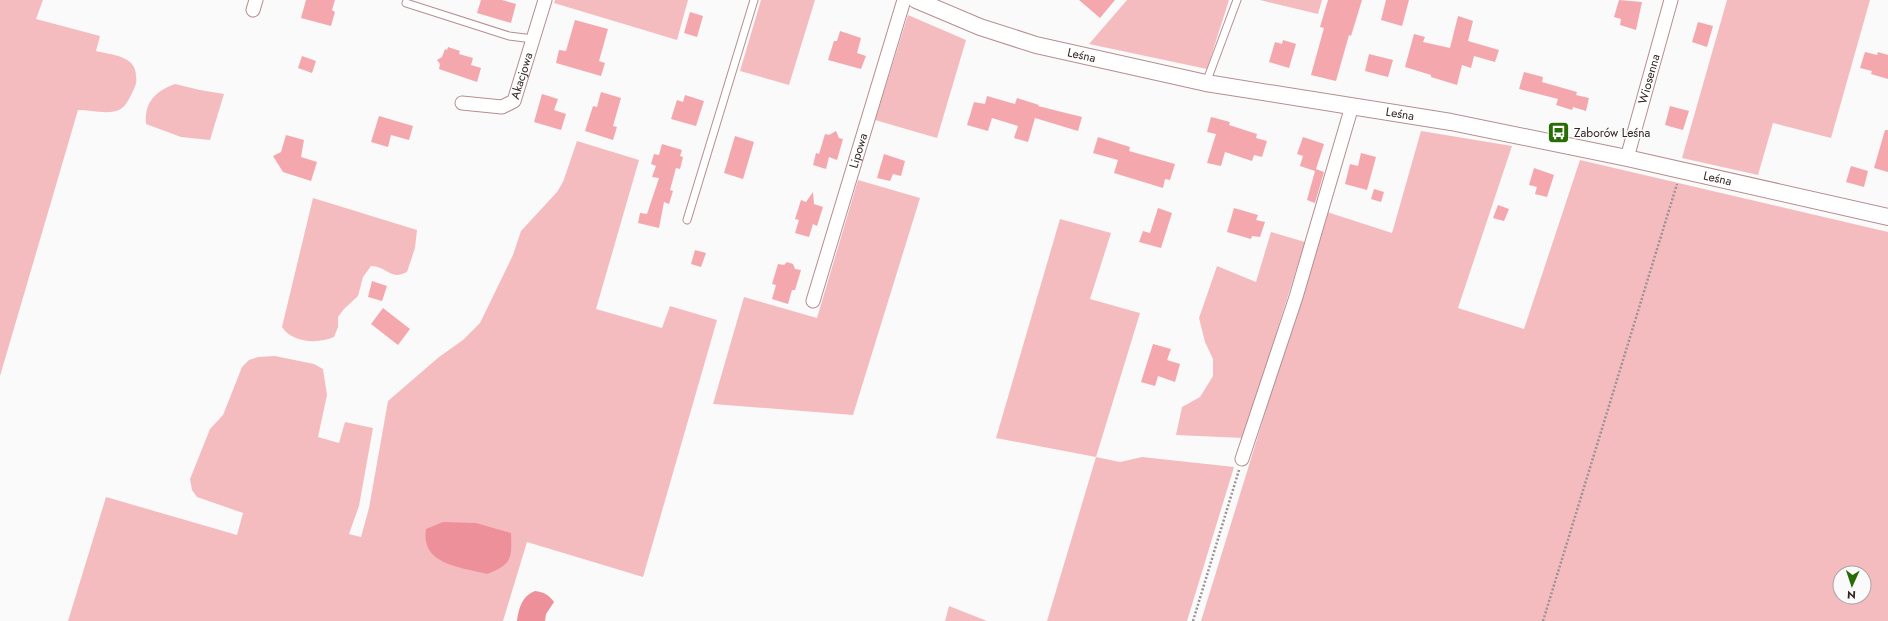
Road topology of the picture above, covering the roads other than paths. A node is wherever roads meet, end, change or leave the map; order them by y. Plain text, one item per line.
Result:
1 (545, 0) edge
2 (754, 0) edge
3 (904, 0) edge
4 (916, 0) edge
5 (1237, 0) edge
6 (1671, 0) edge
7 (406, 3) dead end
8 (533, 39) junction
9 (1206, 83) junction
10 (462, 103) dead end
11 (1352, 106) junction
12 (1627, 158) junction
13 (1888, 217) edge
14 (687, 220) dead end
15 (813, 301) dead end
16 (1242, 459) road end

1 - 8 street, Akacjowa
2 - 14 lane
3 - 15 street, Lipowa
4 - 9 street, Leśna
5 - 9 lane
6 - 12 street, Wiosenna
7 - 8 lane
8 - 10 street, Akacjowa
9 - 11 street, Leśna
11 - 12 street, Leśna
11 - 16 street
12 - 13 street, Leśna

